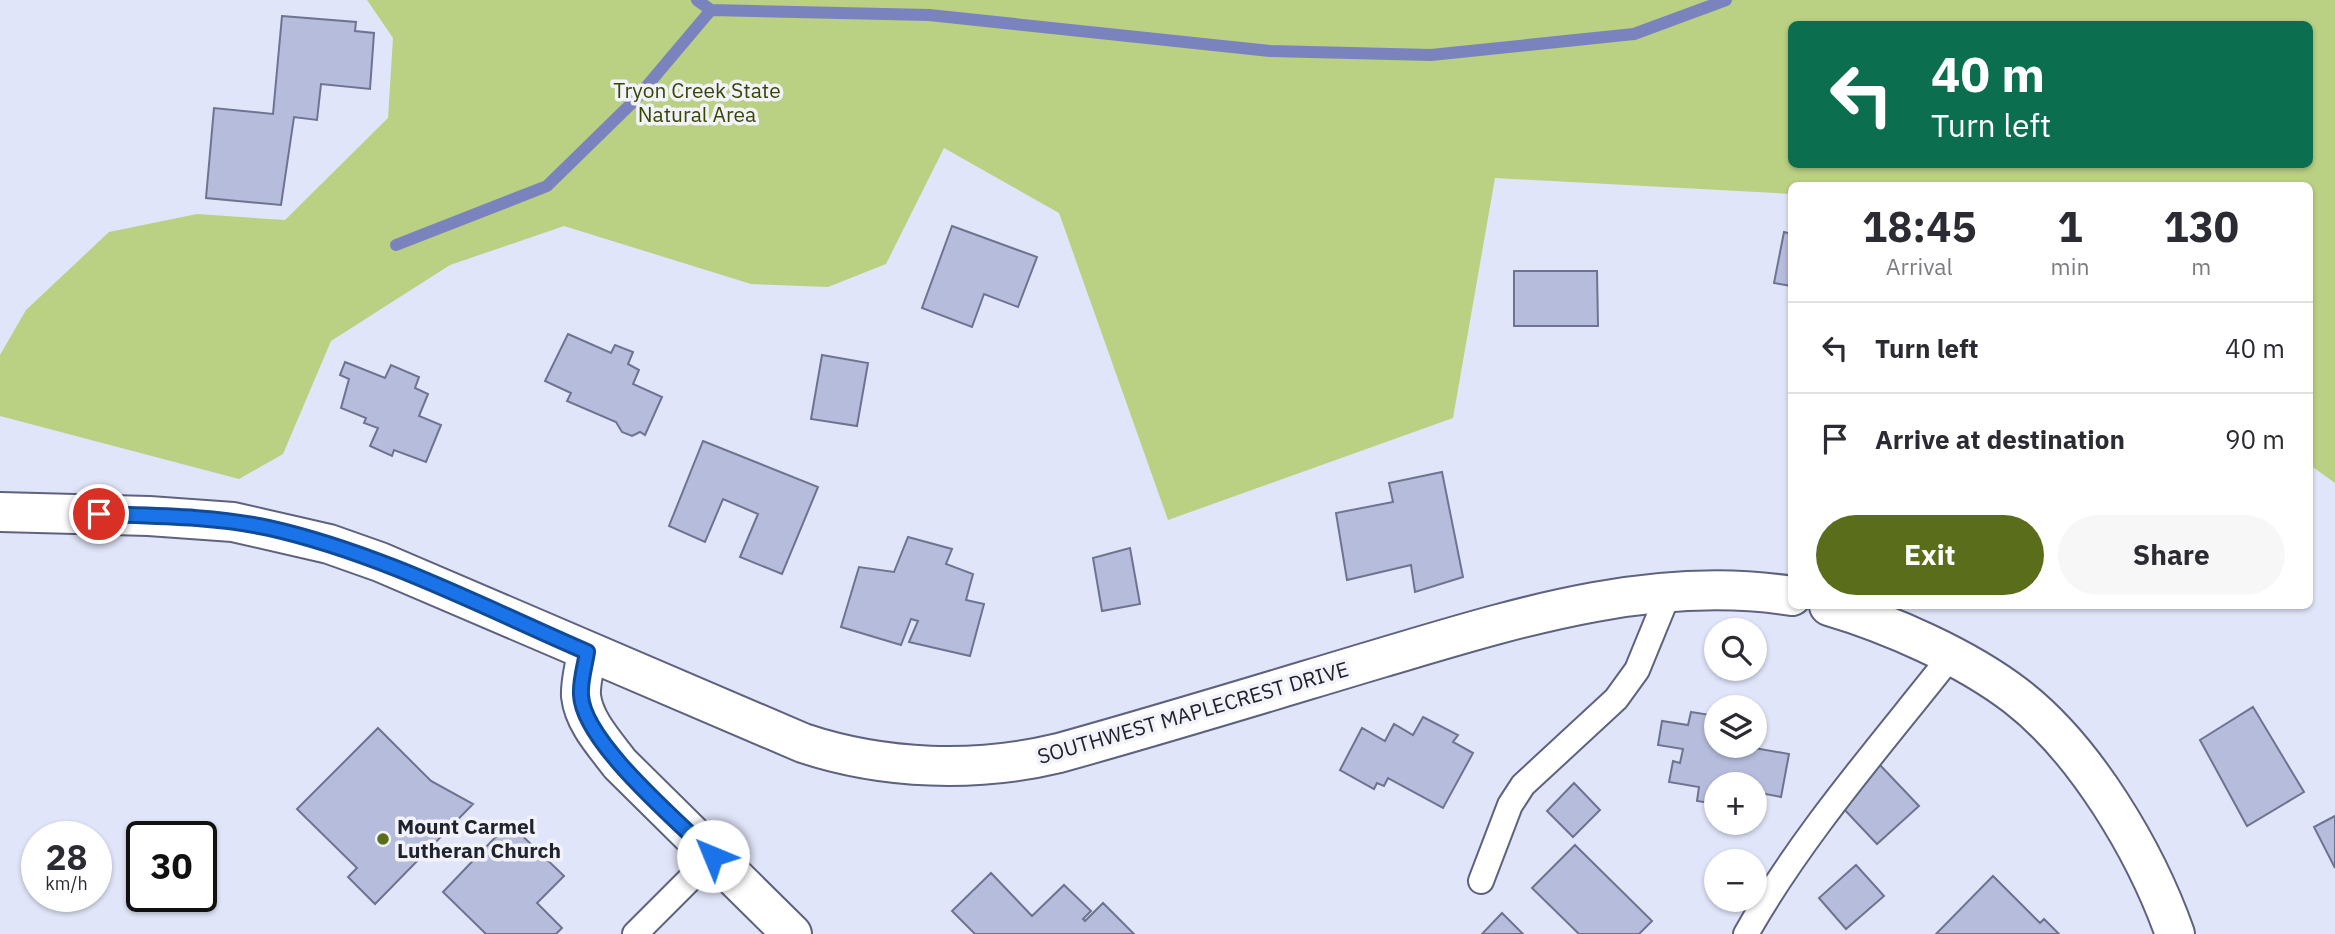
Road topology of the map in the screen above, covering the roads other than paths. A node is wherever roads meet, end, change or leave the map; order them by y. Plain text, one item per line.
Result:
1 (0, 512) edge
2 (1669, 592) junction
3 (1788, 595) edge
4 (1836, 609) edge
5 (587, 652) junction
6 (1951, 656) junction
7 (713, 856) junction
8 (1481, 881) dead end
9 (635, 934) edge
10 (792, 934) edge
11 (1745, 934) edge
12 (2174, 934) edge

1 - 5 street, SOUTHWEST MAPLECREST DRIVE
2 - 3 street, SOUTHWEST MAPLECREST DRIVE
2 - 5 street, SOUTHWEST MAPLECREST DRIVE
2 - 8 lane
4 - 6 street
5 - 7 street
6 - 11 lane
6 - 12 street
7 - 9 lane
7 - 10 street

